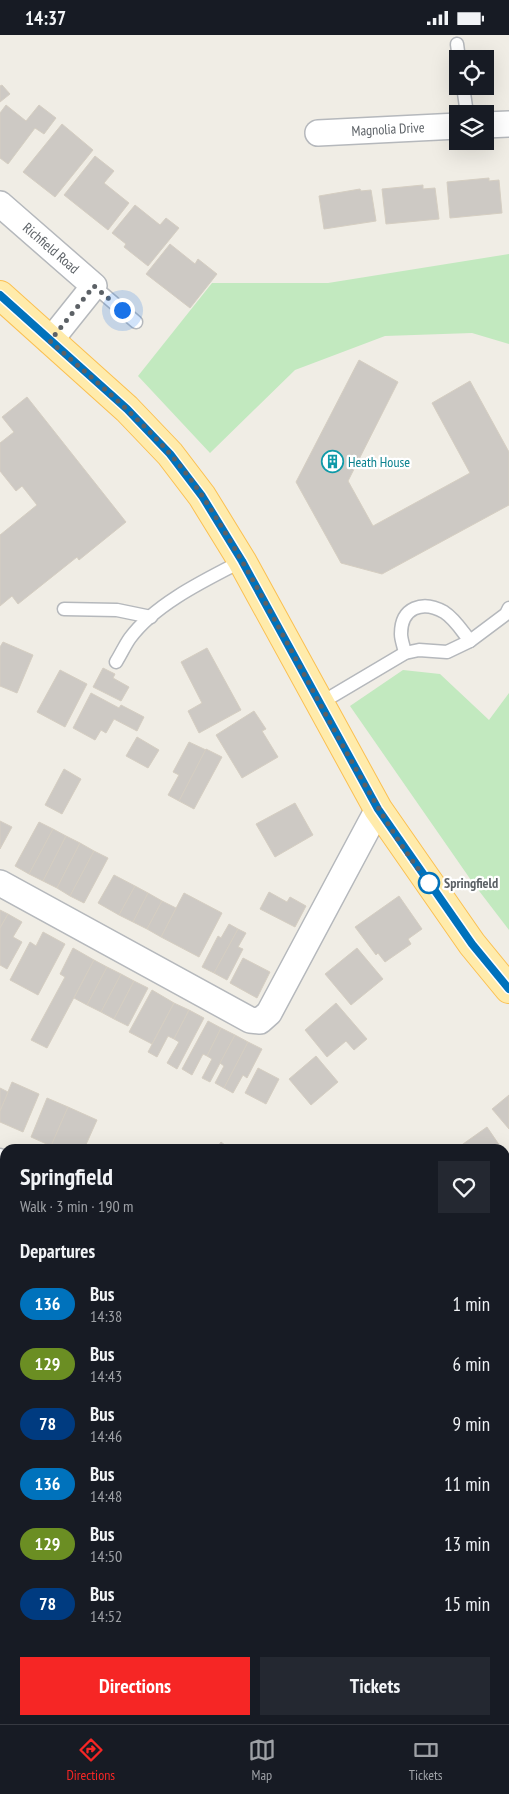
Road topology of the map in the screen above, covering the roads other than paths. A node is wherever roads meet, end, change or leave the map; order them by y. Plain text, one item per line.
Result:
1 (457, 44) dead end
2 (458, 50) edge
3 (509, 124) edge
4 (494, 125) edge
5 (449, 126) edge
6 (318, 133) dead end
7 (0, 204) edge
8 (94, 286) junction
9 (0, 295) edge
10 (136, 322) dead end
11 (50, 341) junction
12 (242, 561) junction
13 (509, 608) edge
14 (64, 609) dead end
15 (151, 617) junction
16 (470, 641) junction
17 (405, 653) junction
18 (116, 662) dead end
19 (319, 704) junction
20 (378, 809) junction
21 (0, 883) edge
22 (509, 989) edge

1 - 2 lane
3 - 4 street
5 - 6 street, Magnolia Drive
7 - 8 street, Richfield Road
8 - 10 lane
8 - 11 street
9 - 11 main road
11 - 12 main road
12 - 15 lane
12 - 19 main road
13 - 16 lane
14 - 15 lane
15 - 18 lane
16 - 17 lane
16 - 17 lane
17 - 19 lane
19 - 20 main road
20 - 21 street
20 - 22 main road

